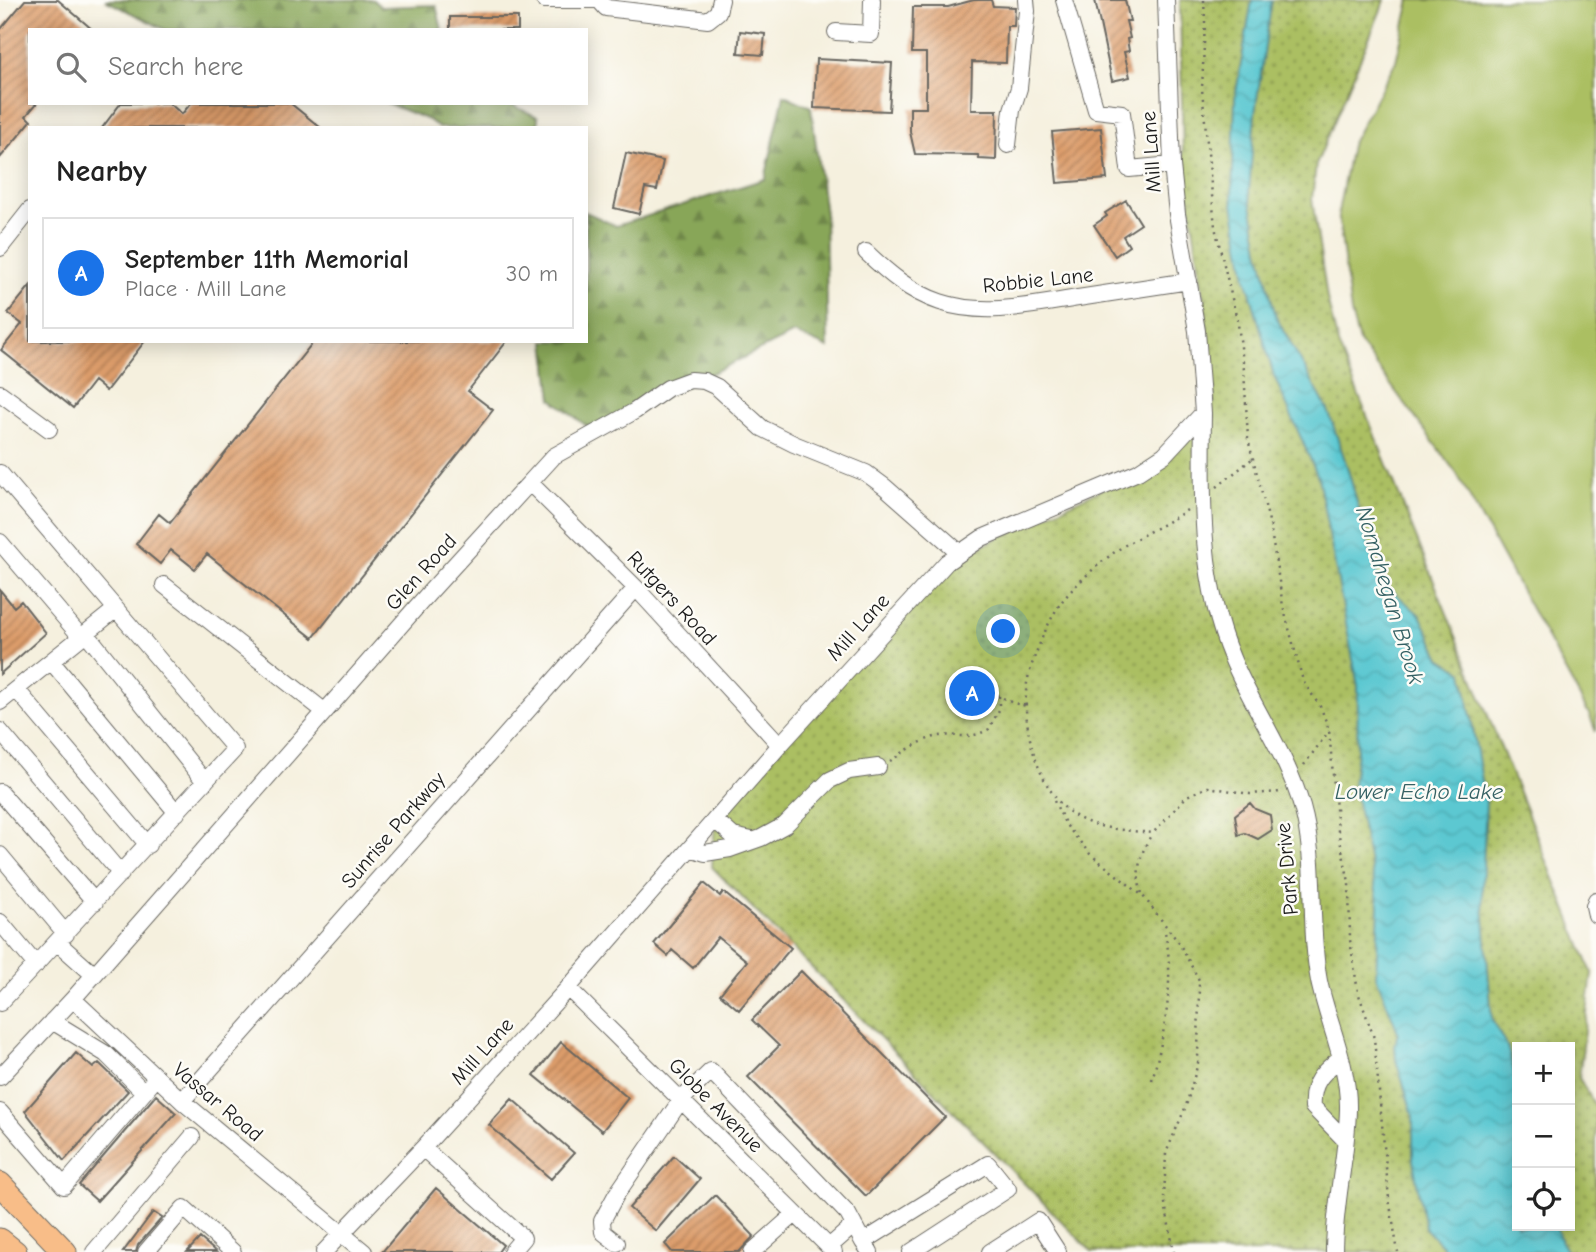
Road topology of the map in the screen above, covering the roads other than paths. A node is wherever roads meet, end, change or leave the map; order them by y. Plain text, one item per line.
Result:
1 (544, 0) edge
2 (599, 0) edge
3 (721, 0) edge
4 (872, 0) edge
5 (1026, 0) edge
6 (1064, 0) edge
7 (1166, 0) edge
8 (836, 32) dead end
9 (1008, 145) dead end
10 (1172, 165) junction
11 (28, 213) edge
12 (0, 248) edge
13 (866, 252) dead end
14 (1189, 281) junction
15 (0, 393) edge
16 (1203, 413) junction
17 (49, 429) dead end
18 (0, 472) edge
19 (530, 483) junction
20 (0, 542) edge
21 (960, 553) junction
22 (164, 585) dead end
23 (636, 588) junction
24 (116, 609) junction
25 (83, 635) junction
26 (51, 661) junction
27 (16, 689) junction
28 (0, 702) edge
29 (324, 711) junction
30 (0, 732) edge
31 (780, 745) junction
32 (878, 767) road end
33 (205, 782) junction
34 (0, 792) edge
35 (177, 813) junction
36 (715, 820) junction
37 (752, 840) junction
38 (148, 845) junction
39 (690, 848) junction
40 (0, 855) edge
41 (121, 874) junction
42 (1596, 900) edge
43 (95, 902) junction
44 (1596, 915) edge
45 (0, 922) edge
46 (62, 938) junction
47 (36, 965) junction
48 (94, 975) junction
49 (568, 988) junction
50 (73, 999) junction
51 (0, 1003) edge
52 (52, 1021) junction
53 (1340, 1058) junction
54 (0, 1077) edge
55 (157, 1077) junction
56 (144, 1092) junction
57 (681, 1100) junction
58 (182, 1101) junction
59 (0, 1112) edge
60 (192, 1137) dead end
61 (1345, 1140) junction
62 (423, 1148) junction
63 (0, 1184) edge
64 (795, 1213) junction
65 (854, 1226) junction
66 (341, 1232) junction
67 (0, 1240) edge
68 (617, 1243) dead end
69 (867, 1247) edge
70 (832, 1250) edge
71 (15, 1252) edge
72 (65, 1252) edge
73 (94, 1252) edge
74 (146, 1252) edge
75 (233, 1252) edge
76 (324, 1252) edge
77 (364, 1252) edge
78 (510, 1252) edge
79 (752, 1252) edge
80 (911, 1252) edge
81 (990, 1252) edge
82 (1058, 1252) edge
83 (1334, 1252) edge

1 - 2 street
2 - 3 street
4 - 8 street
5 - 9 street
6 - 10 street
7 - 10 street, Mill Lane
10 - 14 street, Mill Lane
11 - 12 street
13 - 14 street, Robbie Lane
14 - 16 street, Mill Lane
15 - 17 street
16 - 21 street, Mill Lane
16 - 53 street, Park Drive
18 - 24 street
19 - 21 street, Glen Road
19 - 23 street, Rutgers Road
19 - 29 street, Glen Road
20 - 25 street
21 - 31 street, Mill Lane
22 - 29 street
23 - 31 street, Rutgers Road
23 - 58 street, Sunrise Parkway
24 - 25 street
24 - 33 street
25 - 26 street
25 - 33 street
26 - 27 street
26 - 35 street
27 - 28 street
27 - 38 street
29 - 48 street, Glen Road
30 - 41 street
31 - 36 street, Mill Lane
32 - 37 street
33 - 35 street
34 - 43 street
35 - 38 street
36 - 37 street
36 - 39 street, Mill Lane
37 - 39 street
38 - 41 street
39 - 49 street, Mill Lane
40 - 46 street
41 - 43 street
42 - 44 street
43 - 46 street
45 - 47 street
46 - 47 street
46 - 48 street
47 - 51 street
48 - 50 street, Glen Road
49 - 57 street, Globe Avenue
49 - 62 street, Mill Lane
50 - 52 street, Glen Road
50 - 55 street, Vassar Road
52 - 54 street, Glen Road
52 - 56 street
53 - 61 street, Park Drive
53 - 61 street
55 - 56 street
55 - 58 street, Vassar Road
56 - 59 street
57 - 64 street, Globe Avenue
57 - 65 street
57 - 68 street
58 - 66 street, Vassar Road
60 - 73 street
61 - 83 street, Park Drive
62 - 66 street, Mill Lane
62 - 78 street
63 - 72 highway
64 - 70 street, Globe Avenue
64 - 79 street
65 - 69 street
65 - 70 street
66 - 76 street, Mill Lane
66 - 77 street, Vassar Road
67 - 71 highway
69 - 80 street
74 - 75 street
81 - 82 street

